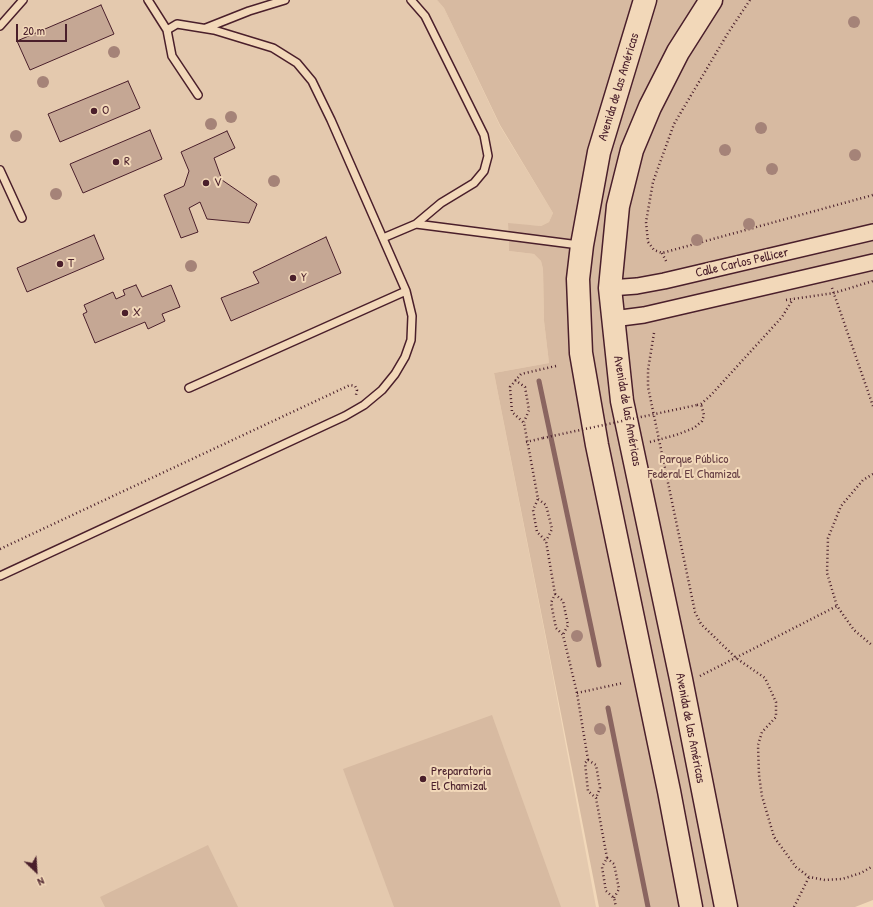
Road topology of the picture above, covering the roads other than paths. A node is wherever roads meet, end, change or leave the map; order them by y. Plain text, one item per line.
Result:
1 (23, 0) edge
2 (148, 0) edge
3 (285, 0) edge
4 (411, 0) edge
5 (645, 0) edge
6 (711, 0) edge
7 (0, 26) edge
8 (205, 28) junction
9 (168, 30) junction
10 (198, 95) dead end
11 (0, 170) edge
12 (22, 218) dead end
13 (416, 224) junction
14 (873, 232) edge
15 (383, 238) junction
16 (582, 245) junction
17 (873, 262) edge
18 (610, 288) junction
19 (406, 291) junction
20 (613, 319) junction
21 (189, 388) dead end
22 (0, 576) edge
23 (669, 791) junction
24 (692, 907) edge
25 (705, 907) edge
26 (726, 907) edge

1 - 7 lane
2 - 9 lane
3 - 8 lane
4 - 13 lane
5 - 16 highway, Avenida de las Américas
6 - 18 highway, Avenida de las Américas
8 - 9 lane
8 - 15 lane
9 - 10 lane
11 - 12 lane
13 - 15 lane
13 - 16 lane
14 - 18 street, Calle Carlos Pellicer
15 - 19 lane
16 - 23 highway, Avenida de las Américas
17 - 20 street
18 - 20 highway, Avenida de las Américas
19 - 21 lane
19 - 22 lane
20 - 26 highway, Avenida de las Américas
23 - 24 highway, Avenida de las Américas
23 - 25 highway

